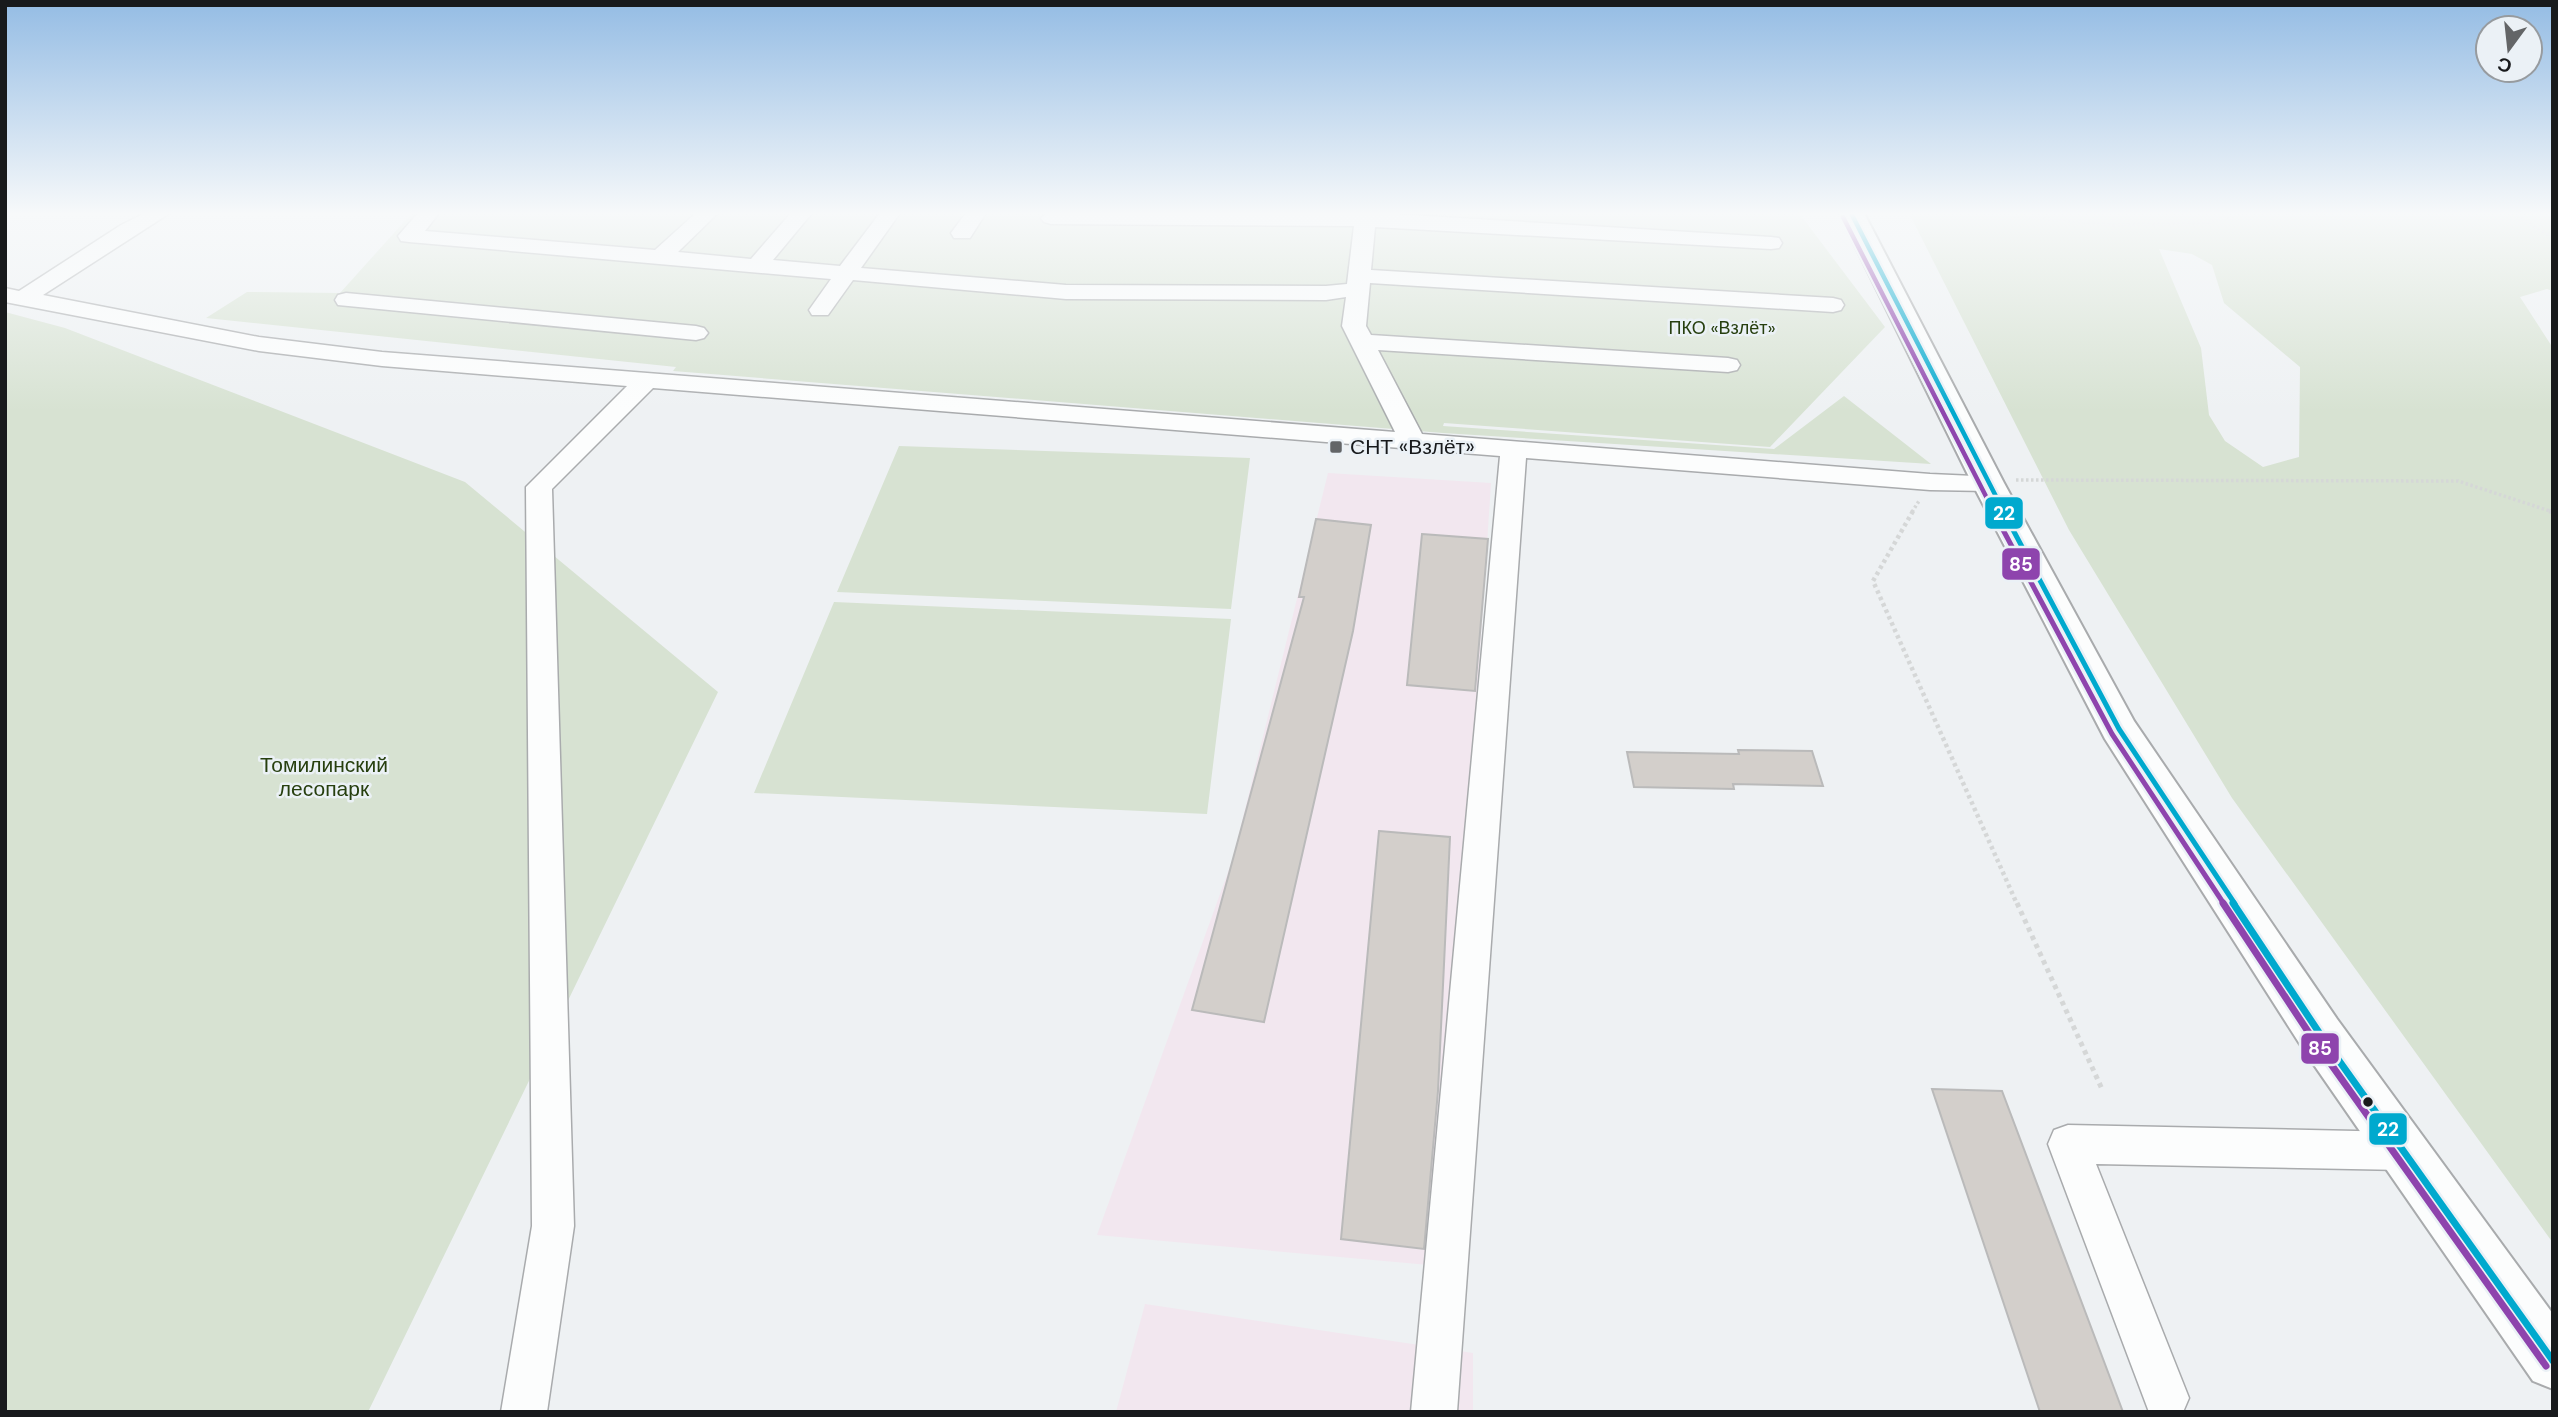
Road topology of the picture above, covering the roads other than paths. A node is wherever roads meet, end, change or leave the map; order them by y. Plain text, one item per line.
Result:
1 (48, 279) edge
2 (841, 279) edge
3 (898, 279) edge
4 (1359, 279) edge
5 (1885, 279) edge
6 (1359, 283) junction
7 (346, 300) dead end
8 (11, 302) edge
9 (1833, 305) dead end
10 (820, 310) dead end
11 (696, 333) dead end
12 (1363, 342) junction
13 (1728, 365) dead end
14 (647, 380) junction
15 (1413, 441) junction
16 (1514, 449) junction
17 (1988, 483) junction
18 (2403, 1151) junction
19 (2553, 1361) edge
20 (2166, 1398) dead end
21 (524, 1412) edge
22 (1434, 1412) edge

1 - 8 street
2 - 10 street
3 - 6 street
4 - 6 street
5 - 17 main road
6 - 9 street
6 - 12 street
7 - 11 street
8 - 14 street
12 - 13 street
12 - 15 street
14 - 15 street
14 - 21 street
15 - 16 street
16 - 17 street
16 - 22 street
17 - 18 main road
18 - 19 main road
18 - 20 street

